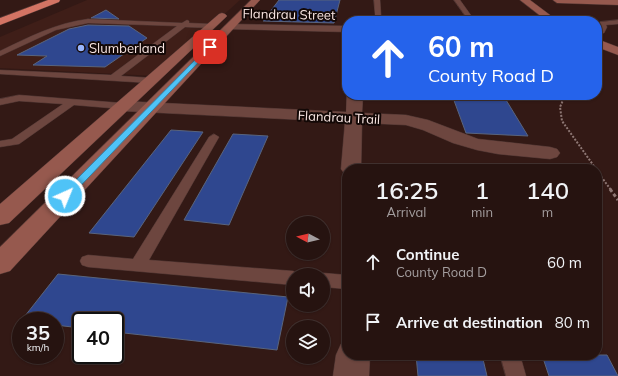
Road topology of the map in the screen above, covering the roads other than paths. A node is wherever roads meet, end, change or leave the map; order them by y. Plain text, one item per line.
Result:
1 (56, 0) edge
2 (256, 0) edge
3 (377, 0) edge
4 (456, 0) edge
5 (524, 0) edge
6 (557, 0) edge
7 (618, 2) edge
8 (233, 5) dead end
9 (116, 14) dead end
10 (186, 16) dead end
11 (378, 16) edge
12 (468, 16) edge
13 (546, 16) edge
14 (0, 22) edge
15 (102, 22) junction
16 (618, 22) edge
17 (602, 23) edge
18 (184, 25) junction
19 (211, 26) junction
20 (230, 26) junction
21 (342, 29) edge
22 (602, 45) edge
23 (618, 51) edge
24 (0, 54) edge
25 (0, 72) edge
26 (113, 78) junction
27 (150, 80) junction
28 (355, 100) edge
29 (0, 102) edge
30 (72, 102) junction
31 (122, 106) junction
32 (152, 108) junction
33 (354, 118) junction
34 (214, 137) dead end
35 (0, 144) edge
36 (550, 153) dead end
37 (351, 164) edge
38 (0, 216) edge
39 (88, 261) dead end
40 (0, 264) edge
41 (138, 265) junction
42 (286, 277) edge
43 (330, 281) edge
44 (342, 282) edge
45 (353, 360) edge
46 (511, 360) edge
47 (351, 376) edge
48 (516, 376) edge

1 - 14 highway
2 - 20 street
3 - 11 lane
4 - 12 lane
5 - 13 street
6 - 7 street
8 - 19 street
9 - 15 lane
10 - 18 lane
15 - 18 lane
15 - 24 lane
16 - 17 lane
18 - 19 lane
18 - 26 lane
19 - 27 street
20 - 21 street, Flandrau Street
20 - 32 street
22 - 23 street
25 - 26 lane
26 - 27 lane
27 - 31 street
28 - 33 street
29 - 30 lane
30 - 31 lane
30 - 35 lane
31 - 32 street, Flandrau Trail
31 - 38 street
32 - 33 street, Flandrau Trail
32 - 40 street
33 - 36 street, Flandrau Trail
33 - 37 street
34 - 41 lane
39 - 41 lane
41 - 42 lane
43 - 44 lane
45 - 47 street
46 - 48 lane

